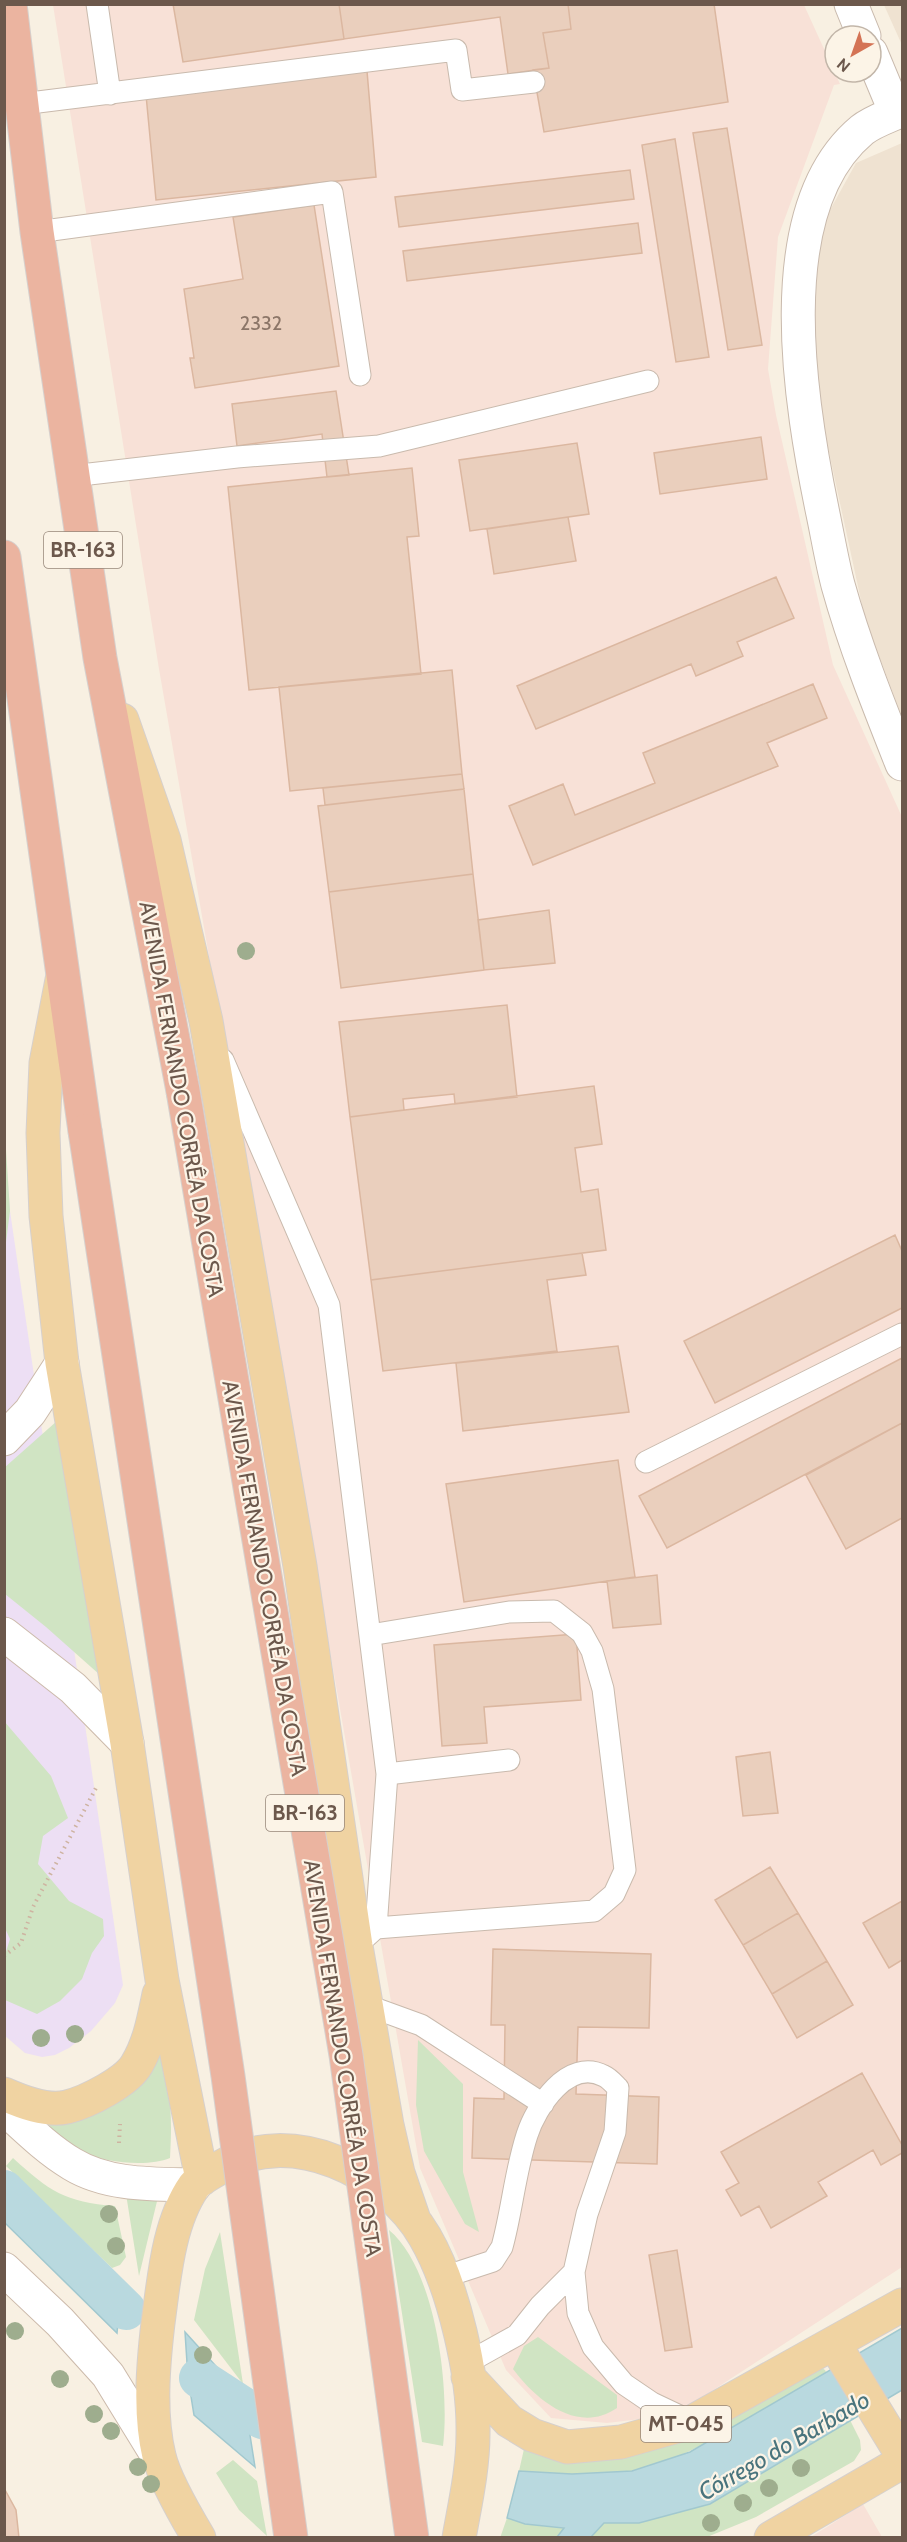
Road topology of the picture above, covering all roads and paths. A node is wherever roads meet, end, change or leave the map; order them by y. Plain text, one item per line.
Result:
1 (10, 4) edge
2 (97, 4) edge
3 (850, 4) edge
4 (859, 24) edge
5 (883, 78) edge
6 (534, 81) dead end
7 (110, 94) junction
8 (13, 95) edge
9 (899, 112) edge
10 (37, 232) junction
11 (360, 375) dead end
12 (648, 381) dead end
13 (72, 476) junction
14 (4, 557) edge
15 (100, 658) junction
16 (903, 765) edge
17 (63, 975) junction
18 (206, 1021) junction
19 (903, 1334) edge
20 (62, 1363) junction
21 (4, 1439) edge
22 (646, 1462) dead end
23 (4, 1634) edge
24 (370, 1635) junction
25 (126, 1743) junction
26 (509, 1760) dead end
27 (387, 1774) junction
28 (97, 1786) dead end
29 (366, 1937) junction
30 (4, 1956) edge
31 (162, 1980) junction
32 (366, 2005) junction
33 (4, 2094) edge
34 (543, 2104) junction
35 (4, 2108) edge
36 (119, 2114) dead end
37 (119, 2153) dead end
38 (198, 2182) junction
39 (414, 2220) junction
40 (4, 2269) edge
41 (574, 2272) junction
42 (444, 2277) junction
43 (903, 2305) edge
44 (842, 2356) junction
45 (466, 2370) junction
46 (692, 2422) junction
47 (899, 2452) edge
48 (159, 2458) junction
49 (773, 2537) edge
50 (199, 2538) edge
51 (291, 2538) edge
52 (412, 2538) edge
53 (459, 2538) edge

1 - 8 highway, AVENIDA FERNANDO CORRÊA DA COSTA / BR-163
2 - 7 lane
3 - 4 street
5 - 9 street
6 - 7 lane
7 - 8 lane
8 - 10 highway, AVENIDA FERNANDO CORRÊA DA COSTA / BR-163
9 - 16 street
10 - 11 lane
10 - 13 highway, AVENIDA FERNANDO CORRÊA DA COSTA / BR-163
12 - 13 lane
13 - 15 highway, AVENIDA FERNANDO CORRÊA DA COSTA / BR-163
14 - 17 highway
15 - 18 main road, AVENIDA FERNANDO CORRÊA DA COSTA
15 - 52 highway, AVENIDA FERNANDO CORRÊA DA COSTA / BR-163, bridge
17 - 20 main road
17 - 51 highway, bridge
18 - 24 lane
18 - 29 main road, AVENIDA FERNANDO CORRÊA DA COSTA
19 - 22 lane
20 - 21 street
20 - 25 main road
23 - 25 street
24 - 27 lane
24 - 29 lane
25 - 31 main road
26 - 27 lane
27 - 29 lane
28 - 30 path
29 - 32 main road, AVENIDA FERNANDO CORRÊA DA COSTA
31 - 33 main road
31 - 38 main road
32 - 34 lane
32 - 39 main road, AVENIDA FERNANDO CORRÊA DA COSTA
34 - 41 lane
34 - 42 lane
35 - 38 street
36 - 37 path
38 - 39 main road
38 - 48 main road
39 - 42 main road
40 - 48 street
41 - 45 lane
41 - 46 lane
42 - 45 main road
43 - 44 main road, MT-045
44 - 46 main road, MT-045
44 - 47 main road
45 - 46 main road, MT-045
45 - 53 main road
47 - 49 main road
48 - 50 main road

